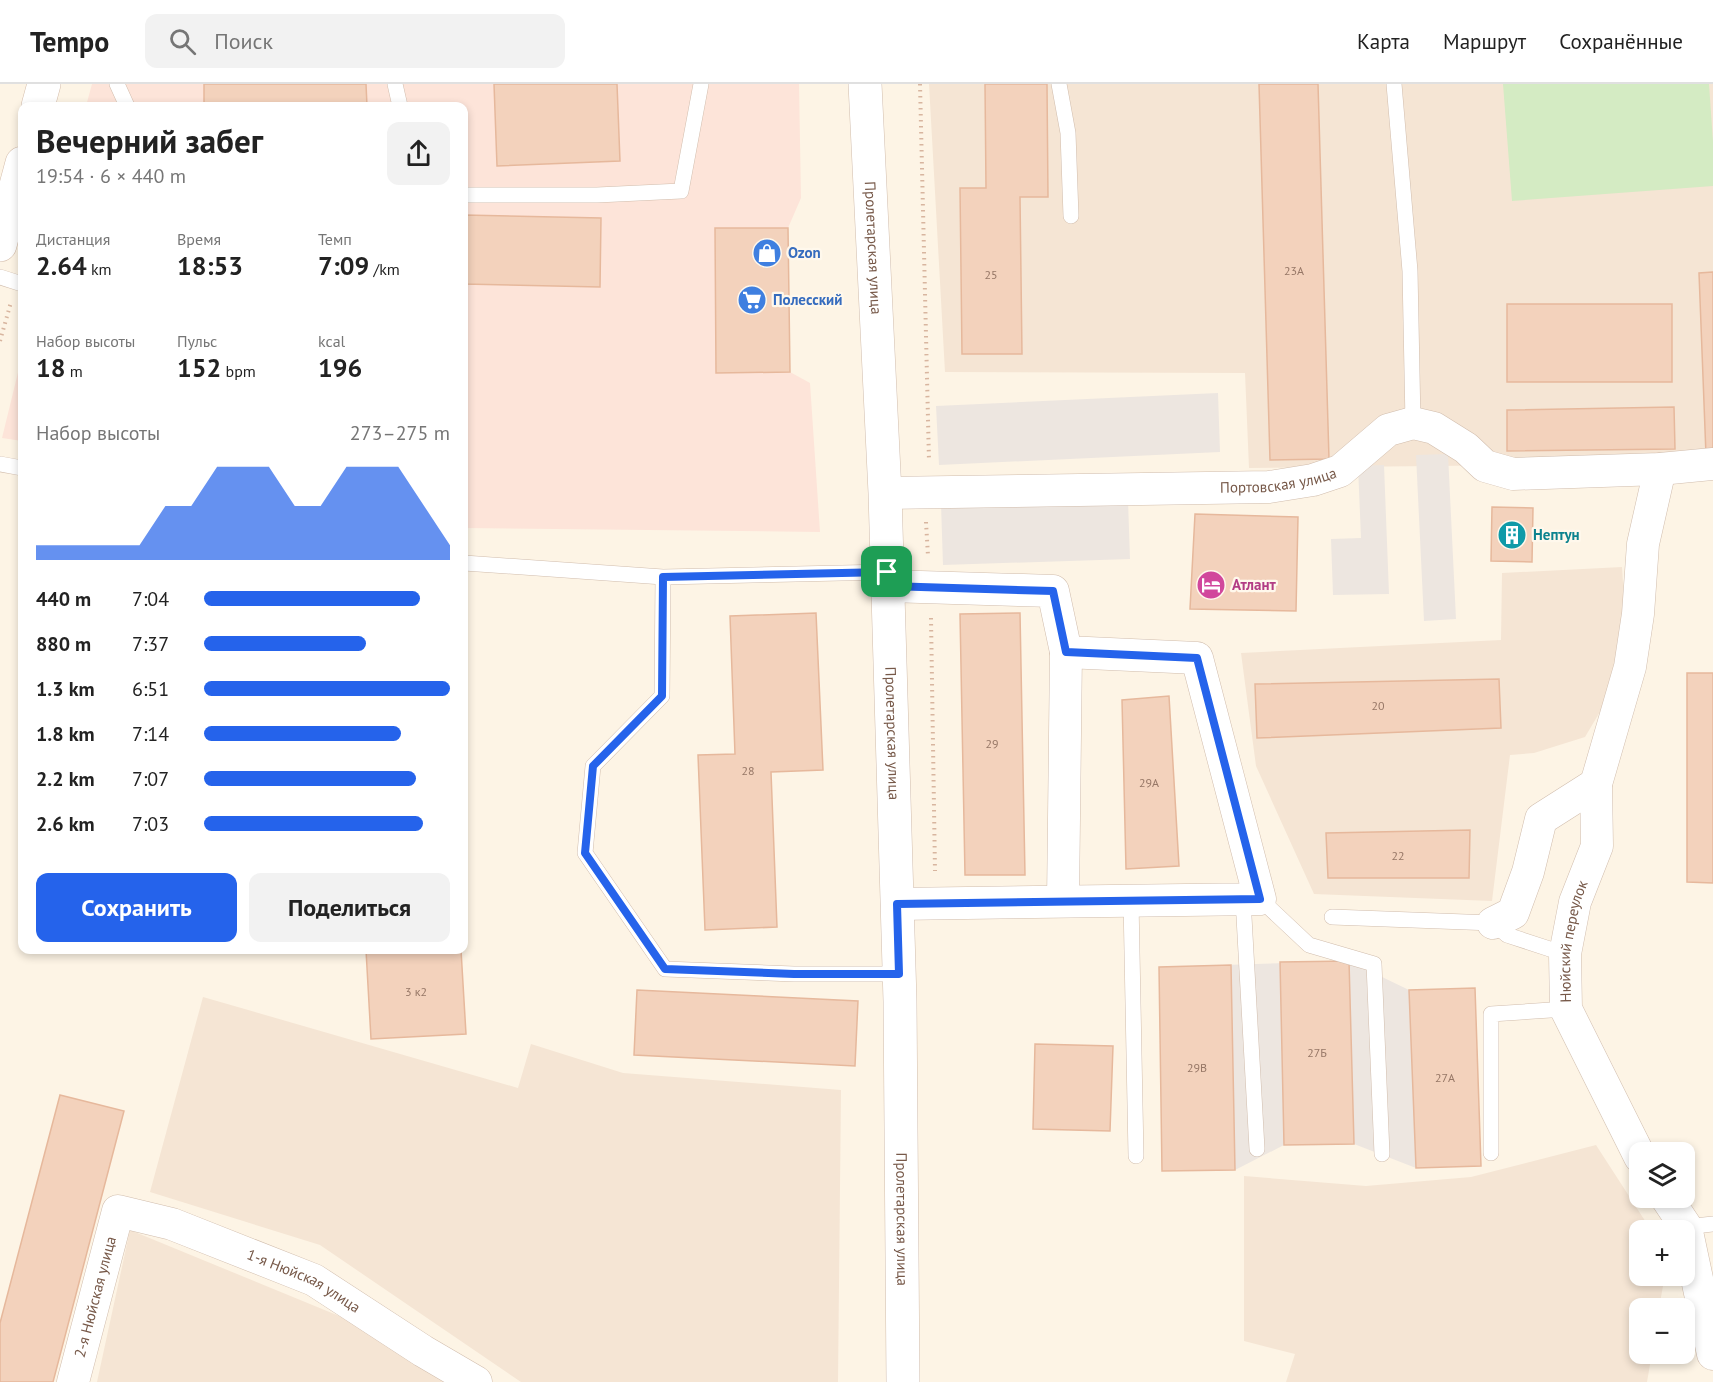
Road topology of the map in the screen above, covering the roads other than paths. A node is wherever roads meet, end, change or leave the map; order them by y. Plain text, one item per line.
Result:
1 (44, 84) edge
2 (117, 84) edge
3 (395, 84) edge
4 (701, 84) edge
5 (865, 84) edge
6 (1059, 84) edge
7 (1394, 84) edge
8 (39, 102) edge
9 (125, 102) edge
10 (399, 102) edge
11 (18, 178) edge
12 (468, 195) edge
13 (1071, 216) dead end
14 (0, 245) edge
15 (0, 277) edge
16 (18, 283) edge
17 (1413, 423) junction
18 (0, 464) edge
19 (1713, 464) edge
20 (18, 467) edge
21 (1660, 469) junction
22 (885, 493) junction
23 (468, 563) edge
24 (663, 577) junction
25 (887, 579) junction
26 (1066, 652) junction
27 (1596, 784) junction
28 (1252, 899) junction
29 (1063, 901) junction
30 (1131, 901) junction
31 (897, 904) junction
32 (1332, 917) dead end
33 (1493, 923) junction
34 (1565, 954) junction
35 (899, 974) junction
36 (1566, 1009) junction
37 (1632, 1142) edge
38 (1257, 1149) dead end
39 (1491, 1153) dead end
40 (1382, 1154) dead end
41 (1136, 1156) dead end
42 (1679, 1208) edge
43 (118, 1211) joint
44 (1699, 1226) edge
45 (1713, 1354) edge
46 (73, 1382) edge
47 (476, 1382) edge
48 (903, 1382) edge

1 - 8 street
2 - 9 lane
3 - 10 lane
4 - 12 lane
5 - 22 street, Пролетарская улица
6 - 13 lane
7 - 17 lane
11 - 14 street
15 - 16 lane
17 - 21 street
17 - 22 street, Портовская улица
18 - 20 lane
19 - 21 street
21 - 27 street, Нюйский переулок
22 - 25 street, Пролетарская улица
23 - 24 lane
24 - 25 lane
24 - 35 lane
25 - 26 street
25 - 31 street, Пролетарская улица
26 - 28 street
26 - 29 street
27 - 33 street
27 - 34 street, Нюйский переулок
28 - 30 street
28 - 38 lane
28 - 40 lane
29 - 30 street
29 - 31 street
30 - 41 lane
31 - 35 street, Пролетарская улица
32 - 33 lane
33 - 34 lane
34 - 36 street, Нюйский переулок
35 - 48 street, Пролетарская улица
36 - 37 street, Нюйский переулок
36 - 39 lane
42 - 44 street
43 - 46 street, 2-я Нюйская улица
43 - 47 street, 1-я Нюйская улица
44 - 45 street

